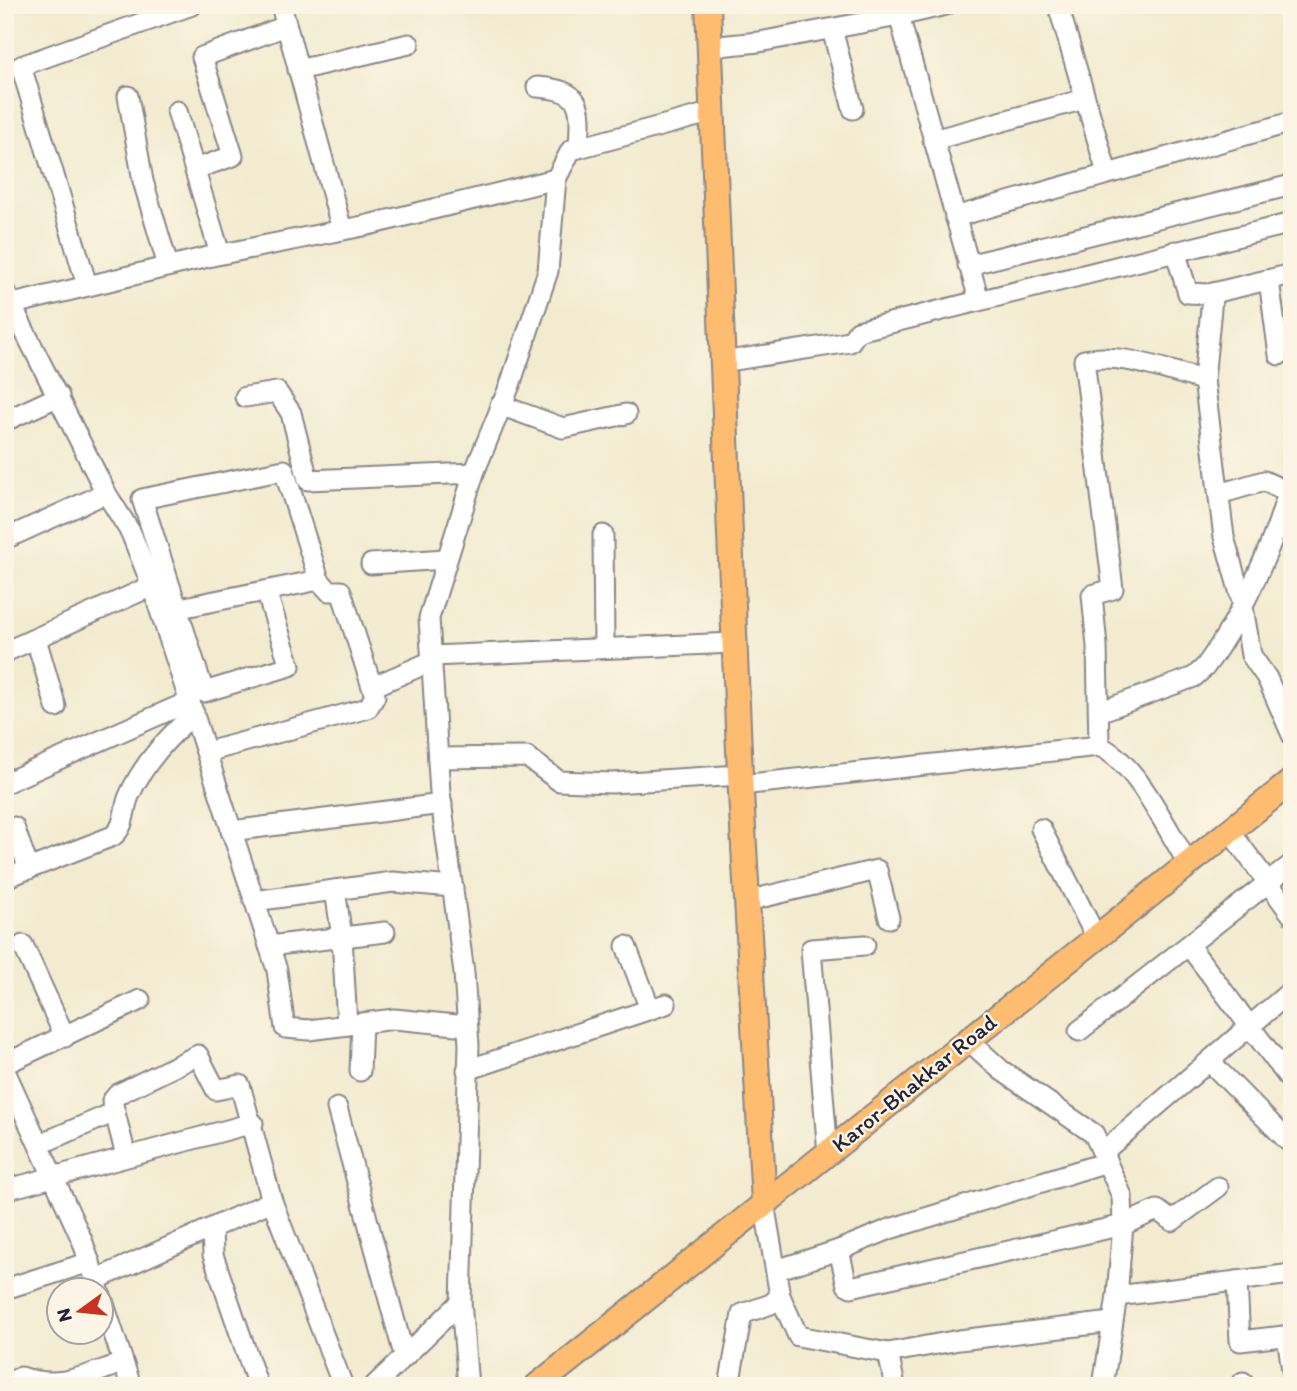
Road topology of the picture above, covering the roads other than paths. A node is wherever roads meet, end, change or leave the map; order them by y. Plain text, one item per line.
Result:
1 (192, 5) edge
2 (281, 5) edge
3 (708, 5) edge
4 (946, 5) edge
5 (1058, 5) edge
6 (898, 11) edge
7 (286, 26) junction
8 (832, 29) junction
9 (409, 44) dead end
10 (709, 47) junction
11 (298, 70) junction
12 (537, 87) dead end
13 (128, 96) dead end
14 (1085, 99) junction
15 (853, 109) dead end
16 (177, 111) dead end
17 (713, 112) junction
18 (1292, 122) edge
19 (933, 140) junction
20 (579, 148) junction
21 (195, 169) junction
22 (1107, 173) junction
23 (556, 178) junction
24 (1292, 185) edge
25 (955, 217) junction
26 (1292, 223) edge
27 (342, 230) junction
28 (1175, 251) junction
29 (220, 254) junction
30 (968, 265) junction
31 (168, 266) junction
32 (1292, 274) edge
33 (1269, 280) junction
34 (87, 285) junction
35 (1209, 294) junction
36 (979, 300) junction
37 (7, 301) edge
38 (1279, 355) dead end
39 (722, 362) junction
40 (1203, 380) junction
41 (59, 396) junction
42 (245, 397) dead end
43 (500, 405) junction
44 (626, 414) dead end
45 (5, 421) edge
46 (568, 427) junction
47 (561, 446) dead end
48 (474, 473) junction
49 (1291, 488) edge
50 (106, 493) junction
51 (1219, 494) junction
52 (1287, 516) edge
53 (603, 536) dead end
54 (5, 539) edge
55 (445, 559) junction
56 (371, 564) dead end
57 (319, 580) junction
58 (152, 586) junction
59 (266, 591) junction
60 (1242, 601) junction
61 (175, 608) junction
62 (36, 639) junction
63 (734, 643) junction
64 (604, 647) junction
65 (5, 652) edge
66 (432, 658) junction
67 (372, 687) junction
68 (56, 707) dead end
69 (192, 707) junction
70 (1099, 712) junction
71 (1292, 735) edge
72 (1099, 746) junction
73 (207, 752) junction
74 (438, 758) junction
75 (740, 780) junction
76 (1292, 781) edge
77 (5, 783) edge
78 (442, 804) junction
79 (14, 827) dead end
80 (1041, 828) dead end
81 (1229, 830) junction
82 (231, 831) junction
83 (1188, 863) junction
84 (1292, 864) edge
85 (29, 869) junction
86 (5, 878) edge
87 (1268, 882) junction
88 (453, 887) junction
89 (335, 890) junction
90 (254, 901) junction
91 (747, 901) junction
92 (1292, 915) edge
93 (889, 918) dead end
94 (385, 932) dead end
95 (342, 937) junction
96 (1096, 937) junction
97 (23, 945) dead end
98 (865, 945) dead end
99 (269, 946) junction
100 (626, 946) dead end
101 (1189, 946) junction
102 (1292, 990) edge
103 (140, 1000) dead end
104 (355, 1024) junction
105 (467, 1026) junction
106 (1249, 1028) junction
107 (1079, 1031) dead end
108 (65, 1037) junction
109 (967, 1039) junction
110 (1210, 1062) junction
111 (5, 1064) edge
112 (467, 1070) junction
113 (360, 1071) dead end
114 (7, 1080) edge
115 (1292, 1082) edge
116 (337, 1108) dead end
117 (115, 1112) junction
118 (253, 1123) junction
119 (40, 1144) junction
120 (1292, 1145) edge
121 (828, 1154) junction
122 (126, 1156) junction
123 (1105, 1157) junction
124 (52, 1175) junction
125 (1218, 1187) dead end
126 (5, 1189) edge
127 (272, 1201) junction
128 (764, 1203) junction
129 (1123, 1225) junction
130 (212, 1228) junction
131 (839, 1250) junction
132 (776, 1270) junction
133 (1292, 1274) edge
134 (94, 1276) edge
135 (109, 1276) edge
136 (1237, 1281) junction
137 (46, 1286) edge
138 (5, 1289) edge
139 (780, 1296) junction
140 (1117, 1296) junction
141 (461, 1303) junction
142 (1112, 1322) junction
143 (1289, 1335) edge
144 (116, 1342) edge
145 (888, 1353) junction
146 (404, 1355) junction
147 (123, 1363) junction
148 (1292, 1370) edge
149 (564, 1376) edge
150 (5, 1384) edge
151 (131, 1386) edge
152 (258, 1386) edge
153 (342, 1386) edge
154 (374, 1386) edge
155 (468, 1386) edge
156 (537, 1386) edge
157 (729, 1386) edge
158 (895, 1386) edge
159 (1103, 1386) edge

1 - 34 street
2 - 7 street
3 - 10 main road
4 - 6 street
5 - 14 street
6 - 8 street
6 - 19 street
7 - 11 street
7 - 21 street
8 - 10 street
8 - 15 street
9 - 11 street
10 - 17 main road
11 - 27 street
12 - 20 street
13 - 31 street
14 - 19 street
14 - 22 street
16 - 21 street
17 - 20 street
17 - 39 main road
18 - 22 street
19 - 25 street
20 - 23 street
21 - 29 street
22 - 25 street
23 - 27 street
23 - 43 street
24 - 30 street
25 - 30 street
26 - 28 street
27 - 29 street
28 - 35 street
28 - 36 street
29 - 31 street
30 - 36 street
31 - 34 street
32 - 33 street
33 - 35 street
33 - 38 street
34 - 37 street
35 - 40 street
36 - 39 street
37 - 41 street
39 - 63 main road
40 - 51 street
40 - 70 street
41 - 45 street
41 - 50 street
42 - 48 street
43 - 46 street
43 - 48 street
44 - 46 street
46 - 47 street
48 - 55 street
49 - 51 street
49 - 52 street
50 - 54 street
50 - 58 street
51 - 60 street
52 - 60 street
53 - 64 street
55 - 56 street
55 - 66 street
57 - 59 street
57 - 61 street
57 - 67 street
58 - 62 street
58 - 69 street
59 - 61 street
59 - 61 street
60 - 70 street
60 - 71 street
62 - 65 street
62 - 68 street
63 - 64 street
63 - 75 main road
64 - 66 street
66 - 67 street
66 - 74 street
67 - 73 street
69 - 73 street
69 - 77 street
69 - 85 street
70 - 72 street
72 - 75 street
72 - 83 street
73 - 82 street
74 - 75 street
74 - 78 street
75 - 91 main road
76 - 81 main road, Karor-Bhakkar Road
78 - 82 street
78 - 88 street
79 - 85 street
80 - 96 street
81 - 83 main road, Karor-Bhakkar Road
81 - 87 street
82 - 90 street
83 - 96 main road, Karor-Bhakkar Road
84 - 87 street
85 - 86 street
87 - 92 street
87 - 101 street
88 - 89 street
88 - 105 street
89 - 90 street
89 - 95 street
90 - 99 street
91 - 93 street
91 - 128 main road
94 - 95 street
95 - 99 street
95 - 104 street
96 - 109 main road, Karor-Bhakkar Road
97 - 108 street
98 - 121 street
99 - 104 street
100 - 112 street
101 - 106 street
101 - 107 street
102 - 106 street
103 - 108 street
104 - 105 street
104 - 113 street
105 - 112 street
106 - 110 street
106 - 115 street
108 - 111 street
109 - 121 main road, Karor-Bhakkar Road
109 - 123 street
110 - 120 street
110 - 123 street
112 - 141 street
114 - 119 street
116 - 146 street
117 - 118 street
117 - 119 street
117 - 122 street
118 - 122 street
118 - 127 street
119 - 124 street
121 - 128 main road, Karor-Bhakkar Road
122 - 124 street
123 - 129 street
123 - 131 street
124 - 126 street
124 - 134 street
125 - 129 street
127 - 130 street
127 - 153 street
128 - 132 street
128 - 149 main road, Karor-Bhakkar Road
129 - 131 street
129 - 140 street
130 - 135 street
130 - 152 street
131 - 132 street
132 - 139 street
133 - 136 street
136 - 140 street
136 - 143 street
137 - 138 street
139 - 145 street
139 - 157 street
140 - 142 street
141 - 146 street
141 - 155 street
142 - 145 street
142 - 159 street
143 - 148 street
144 - 147 street
145 - 158 street
146 - 154 street
147 - 150 street
147 - 151 street
149 - 156 main road, Karor-Bhakkar Road

